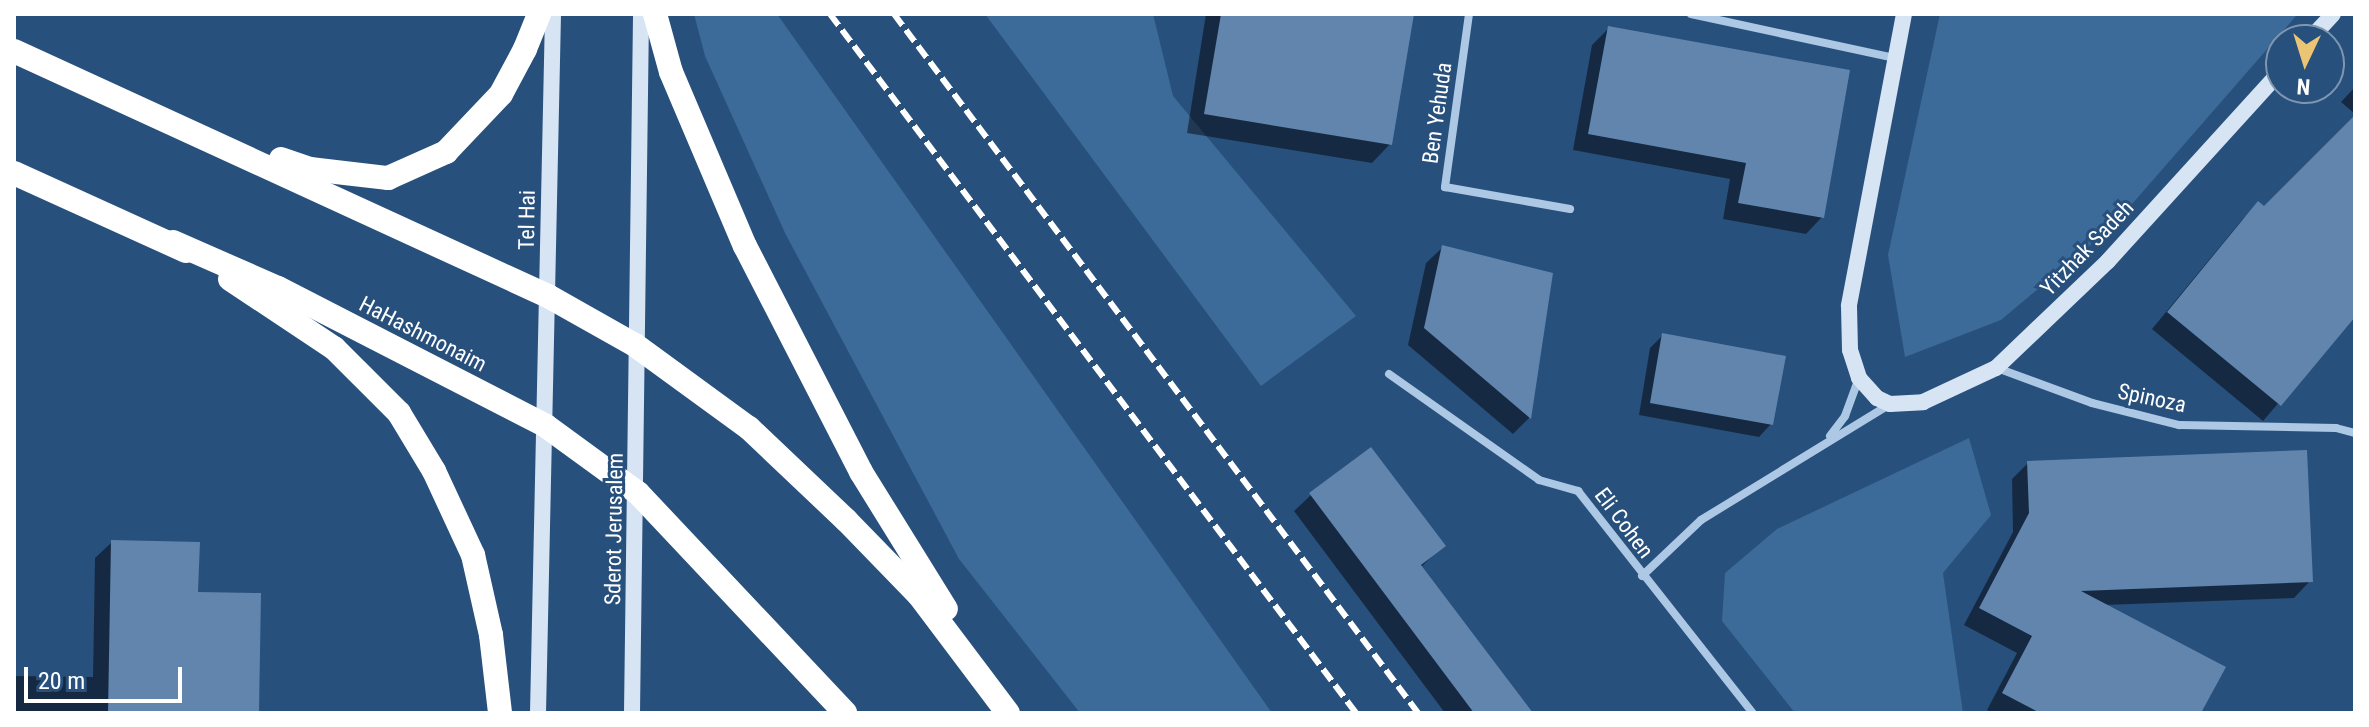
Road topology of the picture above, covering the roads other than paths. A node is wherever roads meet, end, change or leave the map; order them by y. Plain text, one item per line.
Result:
1 (539, 14) edge
2 (553, 14) edge
3 (641, 14) edge
4 (655, 14) edge
5 (1469, 14) edge
6 (1691, 14) edge
7 (1904, 14) edge
8 (14, 51) edge
9 (1895, 58) junction
10 (2265, 89) edge
11 (182, 127) junction
12 (14, 173) edge
13 (1570, 209) dead end
14 (173, 242) junction
15 (548, 296) junction
16 (635, 345) junction
17 (1996, 368) junction
18 (1389, 374) dead end
19 (1859, 378) junction
20 (1890, 404) junction
21 (546, 426) junction
22 (2355, 433) edge
23 (1824, 443) junction
24 (638, 493) junction
25 (1642, 576) junction
26 (500, 713) edge
27 (538, 713) edge
28 (632, 713) edge
29 (845, 713) edge
30 (1009, 713) edge
31 (1753, 713) edge

1 - 11 highway
2 - 15 main road, Tel Hai
3 - 16 main road
4 - 30 highway
5 - 13 street, Ben Yehuda
6 - 9 street
7 - 9 main road
8 - 11 highway
9 - 19 main road
10 - 17 main road, Yitzhak Sadeh
11 - 15 highway
12 - 14 highway
14 - 21 highway, HaHashmonaim
14 - 26 highway
15 - 16 highway
15 - 21 main road, Tel Hai
16 - 24 main road, Sderot Jerusalem
16 - 30 highway
17 - 20 main road, Yitzhak Sadeh
17 - 22 street, Spinoza
18 - 25 street, Eli Cohen
19 - 20 main road
19 - 23 street, Yitzhak Sadeh
20 - 23 street, Yitzhak Sadeh
21 - 24 highway, HaHashmonaim
21 - 27 main road
23 - 25 street, Yitzhak Sadeh
24 - 28 main road, Sderot Jerusalem
24 - 29 highway, HaHashmonaim
25 - 31 street, Eli Cohen

